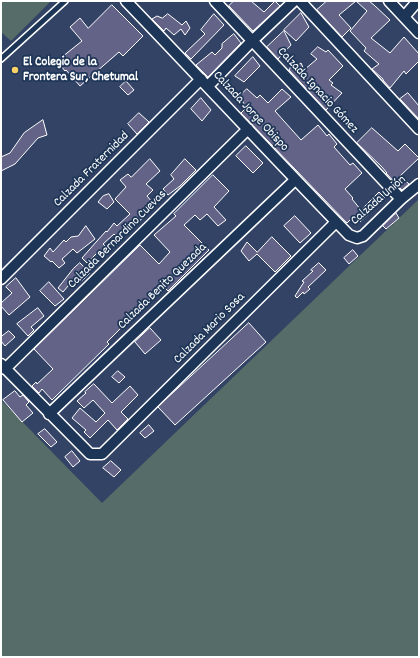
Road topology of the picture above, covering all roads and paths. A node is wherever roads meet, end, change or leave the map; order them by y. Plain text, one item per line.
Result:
1 (65, 1) edge
2 (126, 1) edge
3 (215, 1) edge
4 (294, 1) edge
5 (300, 1) edge
6 (389, 1) edge
7 (416, 3) edge
8 (404, 17) junction
9 (419, 33) edge
10 (252, 41) junction
11 (1, 58) edge
12 (204, 83) junction
13 (248, 129) junction
14 (419, 129) edge
15 (295, 180) junction
16 (419, 184) edge
17 (400, 199) junction
18 (336, 222) junction
19 (357, 238) joint
20 (1, 279) edge
21 (3, 366) edge
22 (50, 414) junction

1 - 11 lane
2 - 12 street, Calzada Jorge Obispo
3 - 10 street, Calzada Ignacio Gómez
4 - 10 street, Calzada Fraternidad
5 - 14 street
6 - 8 street
7 - 8 street
8 - 9 street
10 - 12 street, Calzada Fraternidad
10 - 17 street, Calzada Ignacio Gómez
12 - 13 street, Calzada Jorge Obispo
12 - 20 street, Calzada Fraternidad
13 - 15 street, Calzada Jorge Obispo
13 - 21 street, Calzada Bernardino Cuevas
15 - 18 street, Calzada Jorge Obispo
15 - 22 street, Calzada Benito Quezada
16 - 17 street, Calzada Unión
17 - 19 street, Calzada Unión
18 - 19 street, Calzada Jorge Obispo
18 - 22 street, Calzada Mario Sosa
21 - 22 street

